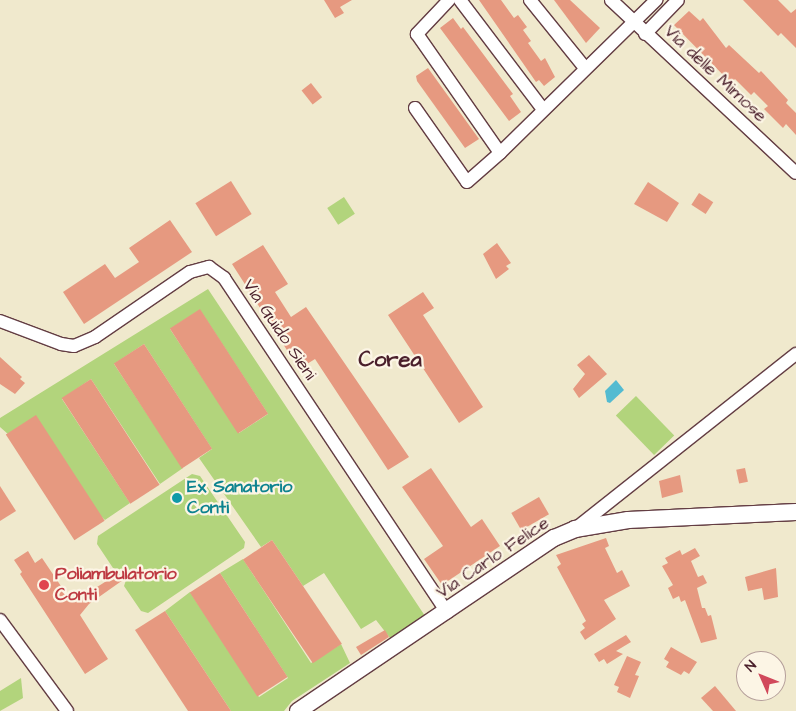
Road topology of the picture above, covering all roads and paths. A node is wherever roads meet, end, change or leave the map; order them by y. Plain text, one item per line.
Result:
1 (449, 0) edge
2 (460, 0) edge
3 (530, 0) edge
4 (611, 0) edge
5 (656, 0) edge
6 (678, 0) edge
7 (633, 23) junction
8 (645, 34) junction
9 (585, 68) junction
10 (415, 108) dead end
11 (542, 108) junction
12 (500, 153) junction
13 (796, 173) edge
14 (0, 321) edge
15 (796, 354) edge
16 (796, 512) edge
17 (575, 529) junction
18 (447, 613) junction
19 (0, 620) edge
20 (67, 711) edge
21 (298, 711) edge

1 - 12 street
2 - 11 street
3 - 9 street
4 - 7 street, Via delle Mimose
5 - 7 street
6 - 8 street
7 - 8 street, Via delle Mimose
7 - 9 street
8 - 13 street, Via delle Mimose
9 - 11 street
10 - 12 street
11 - 12 street
14 - 18 street, Via Guido Sieni
15 - 17 street
16 - 17 main road, Via Carlo Felice
17 - 18 main road, Via Carlo Felice
18 - 21 main road, Via Carlo Felice
19 - 20 street

